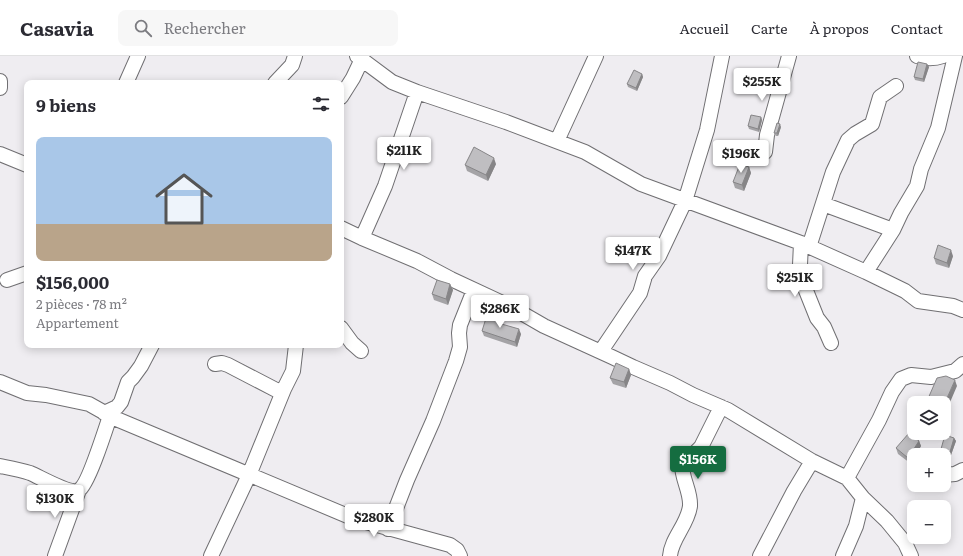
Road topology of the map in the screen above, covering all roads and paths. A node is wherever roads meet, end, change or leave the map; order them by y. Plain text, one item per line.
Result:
1 (138, 56) edge
2 (296, 56) edge
3 (596, 56) edge
4 (722, 56) edge
5 (789, 56) edge
6 (917, 56) edge
7 (943, 56) edge
8 (955, 56) edge
9 (359, 57) edge
10 (127, 80) edge
11 (278, 80) edge
12 (0, 81) edge
13 (896, 86) dead end
14 (0, 88) edge
15 (344, 92) edge
16 (417, 92) junction
17 (557, 141) junction
18 (765, 152) dead end
19 (0, 154) edge
20 (24, 164) edge
21 (685, 201) junction
22 (824, 204) junction
23 (344, 229) edge
24 (893, 230) junction
25 (362, 238) junction
26 (805, 245) junction
27 (866, 272) junction
28 (24, 274) edge
29 (7, 280) dead end
30 (474, 290) junction
31 (963, 310) edge
32 (344, 332) edge
33 (831, 342) dead end
34 (150, 348) edge
35 (296, 348) edge
36 (360, 351) dead end
37 (601, 352) junction
38 (215, 364) dead end
39 (963, 364) edge
40 (0, 382) edge
41 (282, 393) junction
42 (721, 407) junction
43 (111, 414) junction
44 (812, 461) junction
45 (0, 466) edge
46 (963, 470) edge
47 (951, 474) edge
48 (249, 475) junction
49 (847, 478) junction
50 (79, 490) junction
51 (863, 498) junction
52 (388, 529) junction
53 (54, 556) edge
54 (212, 556) edge
55 (460, 556) edge
56 (670, 556) edge
57 (760, 556) edge
58 (843, 556) edge
59 (911, 556) edge

1 - 10 street
2 - 11 street
3 - 17 street
4 - 21 street
5 - 18 street
6 - 7 street
8 - 24 street
9 - 15 street
9 - 16 street
12 - 14 street
13 - 22 street
16 - 17 street
16 - 25 street
17 - 21 street
19 - 20 street
21 - 26 street
21 - 37 street
22 - 24 street
22 - 26 street
23 - 25 street
24 - 27 street
25 - 30 street
26 - 27 street
26 - 33 street
27 - 31 street
28 - 29 street
30 - 37 street
30 - 52 street
32 - 36 street
34 - 43 street
35 - 41 street
37 - 42 street
38 - 41 street
39 - 49 street
40 - 43 street
41 - 48 street
42 - 44 street
42 - 56 street
43 - 48 street
43 - 50 street
44 - 49 street
44 - 57 street
45 - 50 street
46 - 47 street
48 - 52 street
48 - 54 street
49 - 51 street
50 - 53 street
51 - 58 street
51 - 59 street
52 - 55 street

